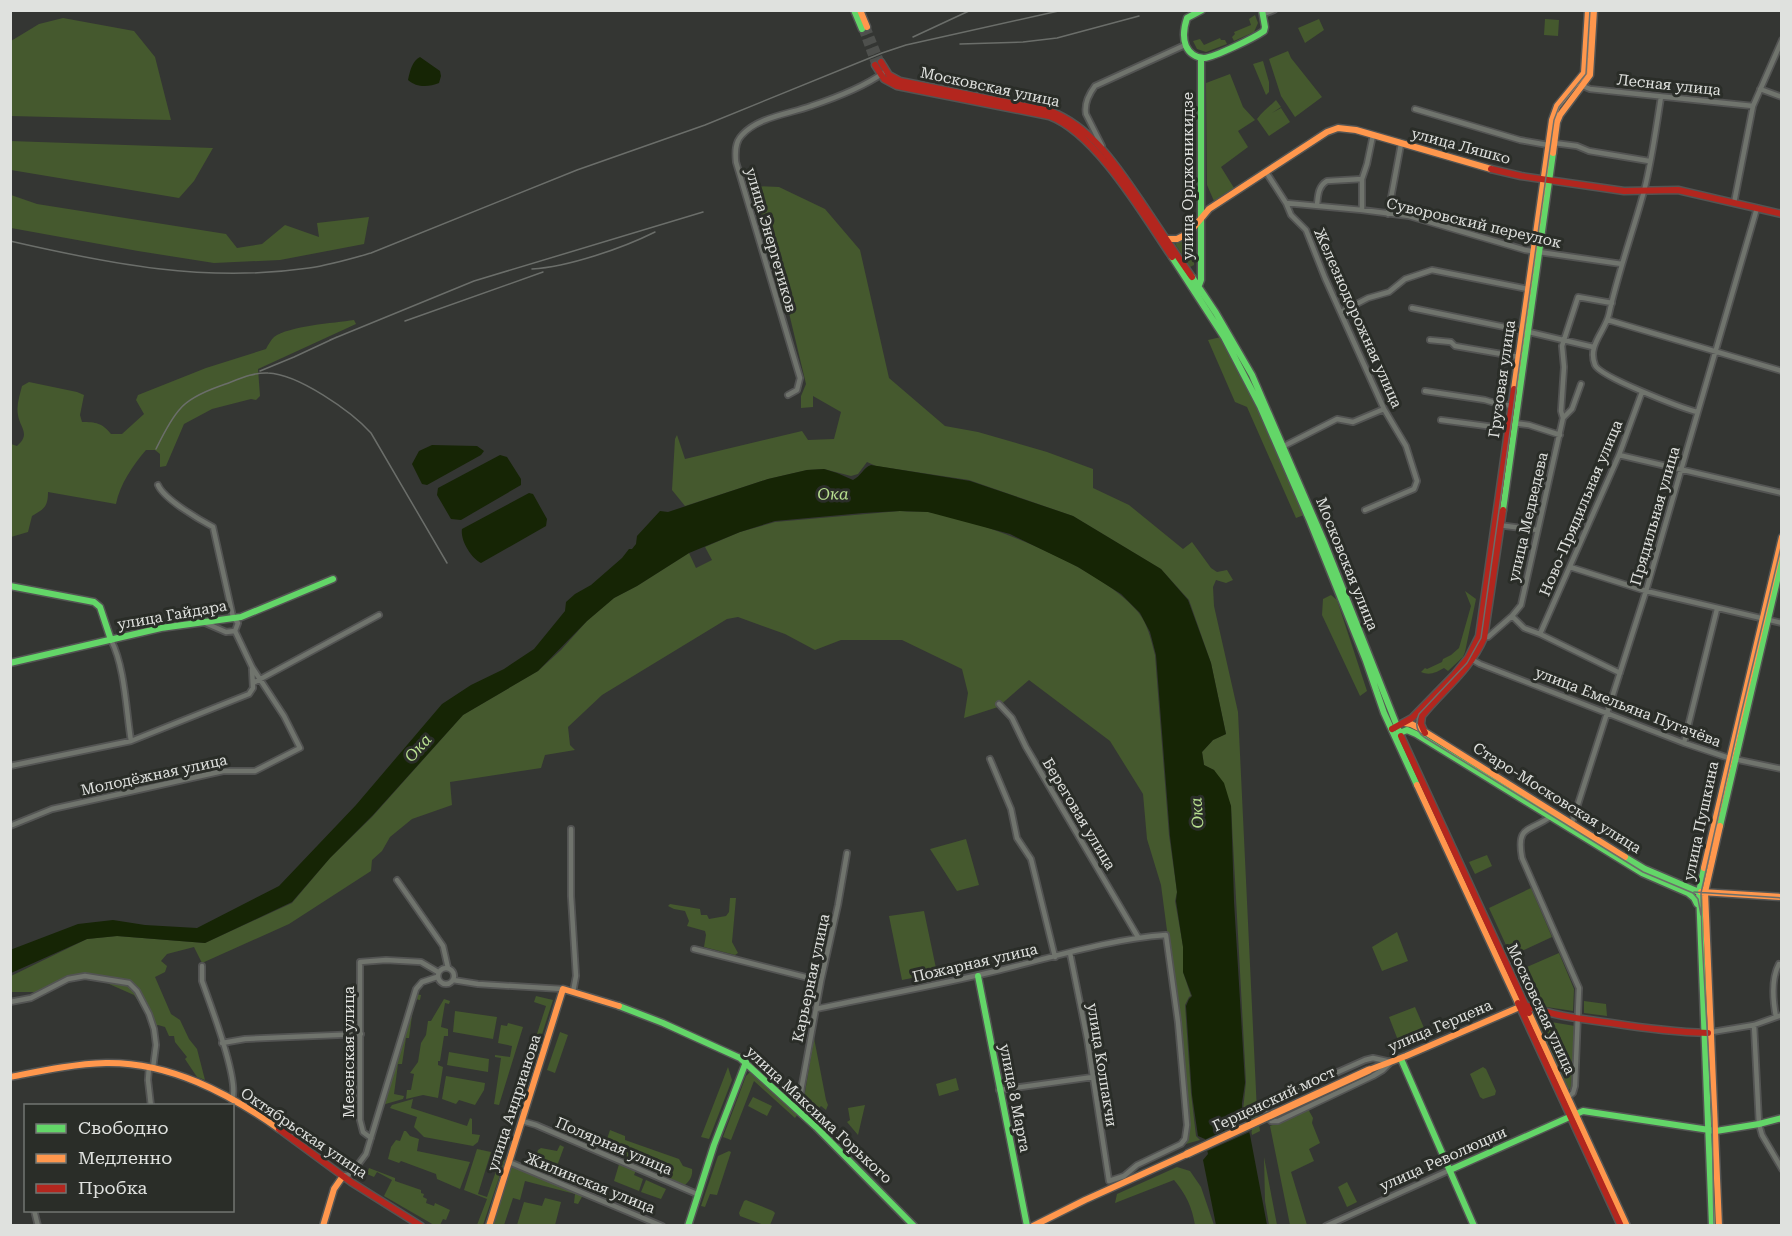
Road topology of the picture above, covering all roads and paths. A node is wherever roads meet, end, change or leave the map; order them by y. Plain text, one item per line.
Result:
1 (854, 10) edge
2 (860, 10) edge
3 (1202, 10) edge
4 (1274, 10) edge
5 (1588, 10) edge
6 (1594, 10) edge
7 (1263, 12) edge
8 (1781, 42) edge
9 (1185, 45) junction
10 (1201, 59) junction
11 (878, 64) tunnel mouth
12 (883, 73) junction
13 (1583, 86) junction
14 (1760, 89) junction
15 (1661, 97) junction
16 (1782, 97) edge
17 (1753, 106) junction
18 (1415, 108) dead end
19 (1373, 135) junction
20 (1401, 144) junction
21 (1551, 144) junction
22 (1106, 154) junction
23 (1649, 161) junction
24 (1266, 172) junction
25 (1362, 179) junction
26 (1546, 180) junction
27 (1644, 190) junction
28 (1734, 202) junction
29 (1286, 203) junction
30 (1317, 205) junction
31 (1757, 208) junction
32 (1362, 210) junction
33 (1388, 214) junction
34 (1782, 214) edge
35 (1202, 216) junction
36 (1167, 239) junction
37 (1537, 252) junction
38 (1622, 264) junction
39 (1197, 289) junction
40 (1528, 289) junction
41 (1612, 303) junction
42 (1412, 308) dead end
43 (1341, 312) junction
44 (1608, 320) junction
45 (1526, 331) junction
46 (1430, 340) dead end
47 (1564, 340) junction
48 (1593, 347) junction
49 (1715, 351) junction
50 (1519, 357) junction
51 (1782, 371) edge
52 (1581, 384) dead end
53 (1425, 391) dead end
54 (1642, 392) junction
55 (788, 395) dead end
56 (1512, 406) junction
57 (1384, 409) junction
58 (1697, 412) junction
59 (1563, 418) junction
60 (1441, 420) dead end
61 (1512, 425) junction
62 (1560, 435) junction
63 (1284, 446) junction
64 (1619, 455) junction
65 (1680, 470) junction
66 (158, 485) dead end
67 (1298, 487) junction
68 (1782, 494) edge
69 (1365, 510) dead end
70 (1498, 525) junction
71 (1537, 530) junction
72 (1782, 537) edge
73 (1782, 559) edge
74 (1570, 567) junction
75 (333, 579) dead end
76 (10, 586) edge
77 (1646, 591) junction
78 (1717, 609) junction
79 (379, 615) dead end
80 (1512, 616) junction
81 (233, 617) junction
82 (1764, 620) junction
83 (203, 622) junction
84 (1782, 623) edge
85 (235, 631) junction
86 (1540, 634) junction
87 (1482, 637) junction
88 (111, 640) junction
89 (1471, 659) junction
90 (10, 663) edge
91 (252, 666) junction
92 (1620, 673) junction
93 (261, 680) junction
94 (253, 683) junction
95 (999, 704) dead end
96 (1607, 713) junction
97 (1418, 716) junction
98 (1413, 725) junction
99 (1398, 730) junction
100 (1422, 734) junction
101 (130, 741) junction
102 (1684, 743) junction
103 (990, 759) dead end
104 (1732, 759) junction
105 (10, 766) edge
106 (1782, 769) edge
107 (1550, 817) junction
108 (10, 826) edge
109 (1571, 826) junction
110 (571, 829) dead end
111 (847, 853) dead end
112 (397, 880) dead end
113 (1702, 892) junction
114 (1688, 893) junction
115 (1782, 897) edge
116 (1699, 907) junction
117 (1138, 937) junction
118 (694, 949) dead end
119 (1070, 953) junction
120 (1055, 957) junction
121 (1779, 964) dead end
122 (202, 966) dead end
123 (448, 968) junction
124 (438, 975) junction
125 (978, 976) junction
126 (453, 980) junction
127 (821, 981) junction
128 (563, 989) junction
129 (573, 992) junction
130 (10, 1002) edge
131 (1522, 1006) junction
132 (816, 1010) junction
133 (1779, 1016) edge
134 (1579, 1018) junction
135 (1754, 1025) junction
136 (1709, 1033) junction
137 (361, 1034) junction
138 (222, 1043) junction
139 (1366, 1059) junction
140 (1401, 1059) junction
141 (746, 1062) junction
142 (1390, 1062) junction
143 (151, 1068) junction
144 (1370, 1070) junction
145 (10, 1077) edge
146 (1093, 1077) junction
147 (999, 1090) junction
148 (1568, 1097) junction
149 (232, 1100) junction
150 (151, 1104) edge
151 (795, 1107) junction
152 (1573, 1114) junction
153 (1782, 1118) edge
154 (522, 1121) junction
155 (1759, 1124) junction
156 (1713, 1130) junction
157 (371, 1138) junction
158 (508, 1162) junction
159 (1782, 1169) edge
160 (1450, 1170) junction
161 (343, 1176) junction
162 (1109, 1181) joint
163 (697, 1194) junction
164 (323, 1226) edge
165 (421, 1226) edge
166 (489, 1226) edge
167 (662, 1226) edge
168 (688, 1226) edge
169 (914, 1226) edge
170 (1027, 1226) edge
171 (1033, 1226) edge
172 (1326, 1226) edge
173 (1474, 1226) edge
174 (1621, 1226) edge
175 (1627, 1226) edge
176 (1712, 1226) edge
177 (1719, 1226) edge

1 - 2 main road
3 - 9 main road
4 - 7 street
5 - 21 main road, Грузовая улица
6 - 13 main road, Грузовая улица
7 - 10 main road
8 - 14 street
9 - 10 main road
9 - 22 street
10 - 35 main road, улица Орджоникидзе
11 - 12 main road
12 - 22 main road, Московская улица
12 - 39 main road, Московская улица
12 - 55 street, улица Энергетиков
13 - 15 street, Лесная улица
13 - 21 main road, Грузовая улица
14 - 16 street
14 - 17 street
15 - 17 street, Лесная улица
15 - 23 street
17 - 28 street
18 - 21 street
19 - 20 main road, улица Ляшко
19 - 24 main road, улица Ляшко
19 - 25 street
20 - 26 main road, улица Ляшко
20 - 33 street
21 - 23 street
21 - 26 main road, Грузовая улица
22 - 36 main road, Московская улица
23 - 27 street
24 - 29 street, Железнодорожная улица
24 - 35 main road, улица Ляшко
25 - 30 street
25 - 32 street
26 - 27 main road, улица Ляшко
26 - 37 main road, Грузовая улица
27 - 28 main road, улица Ляшко
27 - 38 street
28 - 31 main road, улица Ляшко
29 - 30 street, Суворовский переулок
29 - 43 street, Железнодорожная улица
30 - 32 street, Суворовский переулок
31 - 34 main road, улица Ляшко
31 - 49 street, Прядильная улица
32 - 33 street, Суворовский переулок
33 - 37 street, Суворовский переулок
35 - 36 main road, улица Ляшко
35 - 39 main road, улица Орджоникидзе
36 - 39 main road, Московская улица
37 - 38 street, Суворовский переулок
37 - 40 main road, Грузовая улица
37 - 45 main road, Грузовая улица
38 - 41 street
39 - 63 main road, Московская улица
39 - 67 main road, Московская улица
40 - 43 street
40 - 45 main road, Грузовая улица
41 - 44 street
41 - 47 street
42 - 45 street
43 - 57 street, Железнодорожная улица
44 - 48 street
44 - 49 street
45 - 47 street
45 - 50 main road, Грузовая улица
45 - 61 main road, Грузовая улица
46 - 50 street
47 - 48 street
47 - 59 street
48 - 54 street
49 - 51 street
49 - 58 street, Прядильная улица
50 - 56 main road, Грузовая улица
52 - 59 street, улица Медведева
53 - 56 street
54 - 58 street
54 - 64 street, Ново-Прядильная улица
56 - 61 main road, Грузовая улица
57 - 63 street
57 - 69 street, Железнодорожная улица
58 - 65 street, Прядильная улица
59 - 62 street, улица Медведева
60 - 61 street
61 - 62 street
61 - 70 main road, Грузовая улица
62 - 71 street, улица Медведева
63 - 67 main road, Московская улица
64 - 65 street
64 - 74 street, Ново-Прядильная улица
65 - 68 street
65 - 77 street, Прядильная улица
66 - 81 street
67 - 99 main road, Московская улица
70 - 71 street
70 - 87 main road, Грузовая улица
71 - 80 street, улица Медведева
72 - 82 main road, улица Пушкина
73 - 82 main road, улица Пушкина
74 - 77 street
74 - 86 street, Ново-Прядильная улица
75 - 81 main road, улица Гайдара
76 - 88 main road
77 - 78 street
77 - 92 street, Прядильная улица
78 - 82 street
78 - 102 street
79 - 93 street
80 - 86 street
80 - 87 street, улица Медведева
81 - 83 main road, улица Гайдара
81 - 85 street
82 - 84 street
82 - 104 main road, улица Пушкина
83 - 85 street
83 - 88 main road, улица Гайдара
85 - 91 street
86 - 92 street
87 - 89 main road, Грузовая улица
88 - 90 main road, улица Гайдара
88 - 101 street
89 - 96 street, улица Емельяна Пугачёва
89 - 97 main road, Грузовая улица
91 - 93 street
91 - 94 street
92 - 96 street, Прядильная улица
93 - 94 street
93 - 108 street, Молодёжная улица
94 - 101 street
95 - 117 street, Береговая улица
96 - 102 street, улица Емельяна Пугачёва
96 - 109 street, Прядильная улица
97 - 98 main road
97 - 99 main road, Грузовая улица
97 - 100 main road
98 - 99 main road, Старо-Московская улица
98 - 100 main road, Старо-Московская улица
99 - 100 main road
99 - 131 main road, Московская улица
100 - 107 main road
100 - 109 main road, Старо-Московская улица
101 - 105 street
102 - 104 street, улица Емельяна Пугачёва
103 - 120 street
104 - 106 street, улица Емельяна Пугачёва
104 - 113 main road, улица Пушкина
107 - 109 main road
107 - 134 street
109 - 113 main road, Старо-Московская улица
109 - 114 main road
110 - 129 street
111 - 127 street, Карьерная улица
112 - 123 street
113 - 114 main road
113 - 115 main road
113 - 116 main road, улица Пушкина
113 - 136 main road, улица Пушкина
114 - 116 main road
116 - 136 main road, улица Пушкина
117 - 119 street, Пожарная улица
117 - 162 street, Пожарная улица
118 - 127 street
119 - 120 street, Пожарная улица
119 - 146 street, улица Колпакчи
120 - 125 street, Пожарная улица
121 - 133 street
122 - 138 street
123 - 124 street
123 - 126 street
124 - 126 street
124 - 137 street, Мезенская улица
124 - 157 street
125 - 132 street, Пожарная улица
125 - 147 main road, улица 8 Марта
126 - 128 street, улица Максима Горького
127 - 132 street, Карьерная улица
128 - 129 main road, улица Максима Горького
128 - 154 main road, улица Андрианова
129 - 141 main road, улица Максима Горького
130 - 143 street
131 - 134 main road
131 - 140 main road, улица Герцена
131 - 148 main road, Московская улица
131 - 152 main road, Московская улица
132 - 151 street, Карьерная улица
133 - 135 street
134 - 136 main road
134 - 148 street
135 - 136 street
135 - 155 street
136 - 156 main road, улица Пушкина
137 - 138 street
137 - 157 street, Мезенская улица
138 - 149 street
139 - 142 street
139 - 142 street
139 - 144 street
140 - 142 main road, улица Герцена
140 - 160 main road
141 - 151 main road, улица Максима Горького
141 - 163 main road
142 - 144 main road, улица Герцена
143 - 145 main road, Октябрьская улица
143 - 149 main road, Октябрьская улица
143 - 150 street
144 - 171 main road, Герценский мост, bridge
146 - 147 street
146 - 162 street, улица Колпакчи
147 - 170 main road, улица 8 Марта
148 - 152 main road, Московская улица
149 - 161 main road, Октябрьская улица
151 - 169 main road, улица Максима Горького
152 - 156 main road
152 - 160 main road, улица Революции
152 - 174 main road, Московская улица
152 - 175 main road, Московская улица
153 - 155 main road
154 - 158 main road, улица Андрианова
154 - 163 street, Полярная улица
155 - 156 main road
155 - 159 street
156 - 176 main road, улица Пушкина
156 - 177 main road, улица Пушкина
157 - 161 street
158 - 166 main road, улица Андрианова
158 - 167 street, Жилинская улица
160 - 172 street, улица Революции
160 - 173 main road
161 - 164 main road
161 - 165 main road, Октябрьская улица
163 - 168 main road

